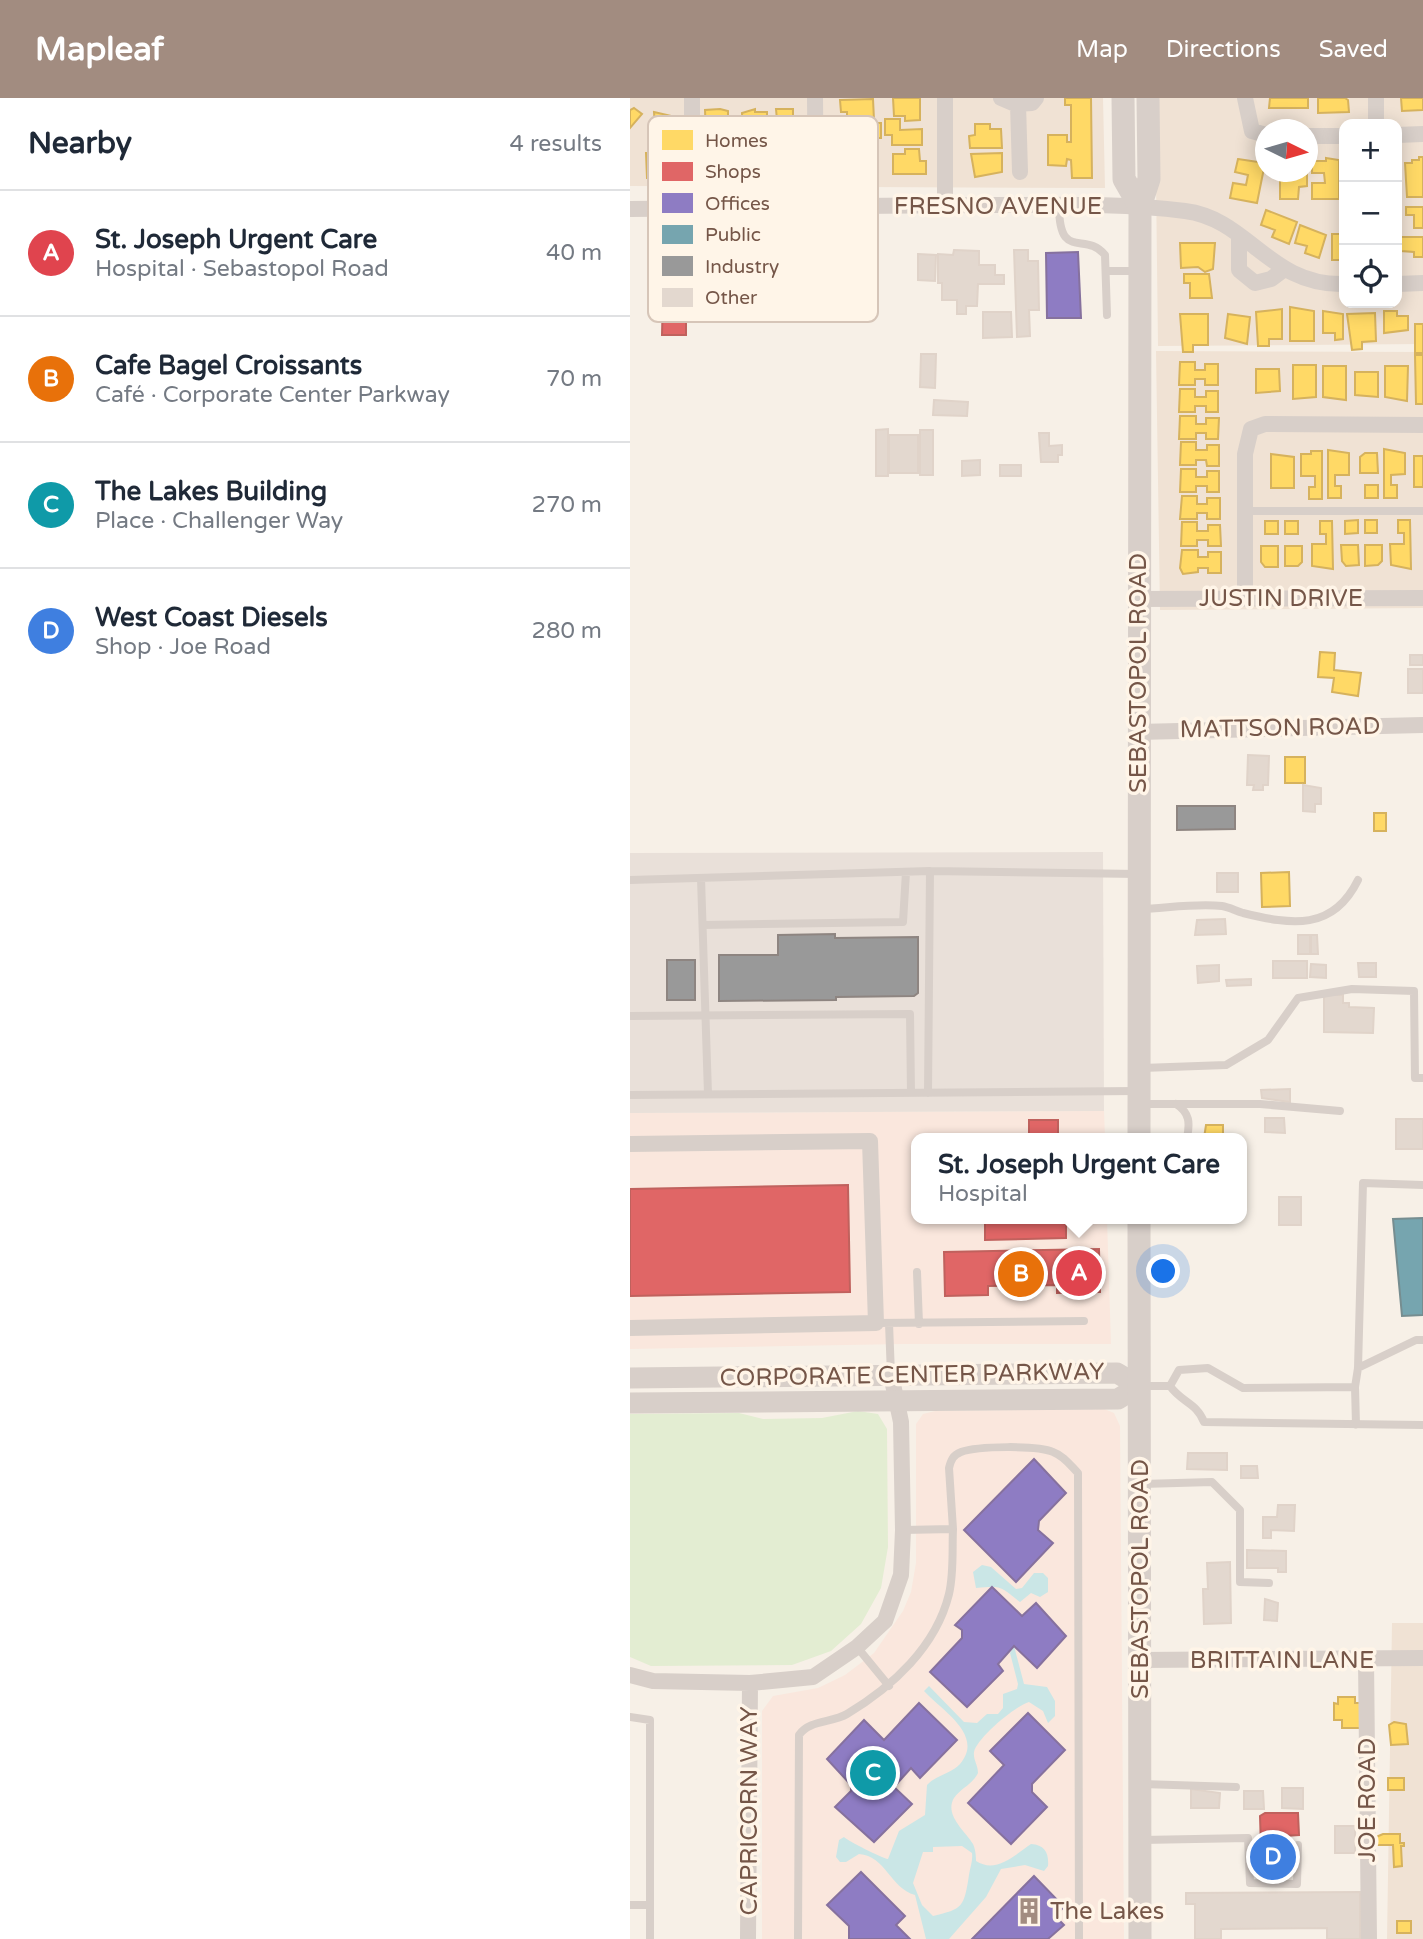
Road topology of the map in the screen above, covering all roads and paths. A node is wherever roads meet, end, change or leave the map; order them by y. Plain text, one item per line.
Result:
1 (692, 98) edge
2 (815, 98) edge
3 (945, 98) edge
4 (1001, 98) edge
5 (1035, 98) edge
6 (1123, 98) edge
7 (1148, 98) edge
8 (1245, 98) edge
9 (1376, 98) edge
10 (1018, 104) junction
11 (692, 116) edge
12 (815, 116) edge
13 (1376, 119) edge
14 (1255, 132) edge
15 (1423, 134) edge
16 (1402, 135) edge
17 (1318, 136) edge
18 (1339, 136) edge
19 (1020, 172) dead end
20 (945, 205) junction
21 (1059, 205) junction
22 (878, 207) edge
23 (1140, 207) junction
24 (630, 209) edge
25 (648, 209) edge
26 (1239, 235) junction
27 (1283, 270) junction
28 (1105, 271) junction
29 (1140, 271) junction
30 (1423, 283) edge
31 (1339, 284) edge
32 (1402, 284) edge
33 (1107, 315) dead end
34 (1423, 425) edge
35 (1245, 511) junction
36 (1423, 511) edge
37 (1245, 597) junction
38 (1423, 598) edge
39 (1139, 599) junction
40 (1423, 725) edge
41 (1138, 732) junction
42 (930, 871) junction
43 (906, 872) junction
44 (1138, 874) junction
45 (701, 878) junction
46 (630, 880) edge
47 (1358, 880) dead end
48 (1138, 909) junction
49 (703, 925) junction
50 (630, 1016) edge
51 (706, 1016) junction
52 (1423, 1078) edge
53 (1139, 1088) junction
54 (911, 1093) junction
55 (928, 1093) junction
56 (708, 1094) junction
57 (630, 1095) edge
58 (1176, 1104) junction
59 (1340, 1111) dead end
60 (1139, 1133) edge
61 (1187, 1133) edge
62 (630, 1144) edge
63 (1423, 1185) edge
64 (1139, 1224) edge
65 (917, 1272) dead end
66 (1084, 1321) dead end
67 (882, 1323) junction
68 (919, 1324) junction
69 (630, 1328) edge
70 (1423, 1340) edge
71 (1358, 1368) junction
72 (891, 1374) junction
73 (630, 1378) edge
74 (1139, 1386) junction
75 (1170, 1386) junction
76 (1355, 1387) junction
77 (895, 1401) junction
78 (630, 1403) edge
79 (1423, 1424) edge
80 (1356, 1425) junction
81 (1139, 1484) junction
82 (953, 1529) junction
83 (903, 1530) junction
84 (1269, 1583) dead end
85 (857, 1647) junction
86 (1423, 1658) edge
87 (1141, 1660) junction
88 (1366, 1660) junction
89 (630, 1675) edge
90 (750, 1683) junction
91 (889, 1686) junction
92 (630, 1717) edge
93 (1139, 1784) junction
94 (1236, 1787) dead end
95 (1139, 1840) junction
96 (1298, 1845) dead end
97 (630, 1905) edge
98 (650, 1905) junction
99 (650, 1939) edge
100 (748, 1939) edge
101 (798, 1939) edge
102 (1079, 1939) edge
103 (1140, 1939) edge
104 (1369, 1939) edge

1 - 11 street
2 - 12 street
3 - 20 street
4 - 10 street
5 - 10 street
6 - 23 main road, SEBASTOPOL ROAD
7 - 23 main road, SEBASTOPOL ROAD
8 - 14 street
9 - 13 street
10 - 19 street
15 - 16 street
17 - 18 street
20 - 21 street, FRESNO AVENUE
20 - 22 street, FRESNO AVENUE
21 - 23 street, FRESNO AVENUE
21 - 28 lane
23 - 26 street, FRESNO AVENUE
23 - 29 main road, SEBASTOPOL ROAD
24 - 25 street, FRESNO AVENUE
26 - 27 street, FRESNO AVENUE
26 - 27 street
27 - 31 street, FRESNO AVENUE
28 - 29 lane
28 - 33 lane
29 - 39 main road, SEBASTOPOL ROAD
30 - 32 street
34 - 35 street
35 - 36 lane
35 - 37 street
37 - 38 street, JUSTIN DRIVE
37 - 39 street, JUSTIN DRIVE
39 - 41 main road, SEBASTOPOL ROAD
40 - 41 street, MATTSON ROAD
41 - 44 main road, SEBASTOPOL ROAD
42 - 43 lane
42 - 44 lane
42 - 55 lane
43 - 45 lane
43 - 49 lane
44 - 48 main road, SEBASTOPOL ROAD
45 - 46 lane
45 - 49 lane
47 - 48 lane
48 - 53 main road, SEBASTOPOL ROAD
49 - 51 lane
50 - 51 lane
51 - 54 lane
51 - 56 lane
52 - 53 lane
53 - 55 lane
53 - 58 lane
53 - 60 main road, SEBASTOPOL ROAD
54 - 55 lane
54 - 56 lane
56 - 57 lane
58 - 59 lane
58 - 61 lane
62 - 67 street
63 - 71 lane
64 - 74 main road, SEBASTOPOL ROAD
65 - 68 lane
66 - 68 lane
67 - 68 lane
67 - 69 street
67 - 72 lane
70 - 71 lane
71 - 76 lane
72 - 73 street, CORPORATE CENTER PARKWAY
72 - 74 street, CORPORATE CENTER PARKWAY
72 - 77 street
74 - 75 lane
74 - 77 street, CORPORATE CENTER PARKWAY
74 - 81 main road, SEBASTOPOL ROAD
75 - 76 lane
75 - 80 lane
76 - 80 lane
77 - 78 street, CORPORATE CENTER PARKWAY
77 - 83 street
79 - 80 lane
81 - 84 lane
81 - 87 main road, SEBASTOPOL ROAD
82 - 83 lane
82 - 91 lane
82 - 102 lane
83 - 85 street
85 - 90 street
85 - 91 lane
86 - 88 street, BRITTAIN LANE
87 - 88 street, BRITTAIN LANE
87 - 93 main road, SEBASTOPOL ROAD
88 - 104 street, JOE ROAD
89 - 90 street
90 - 100 street, CAPRICORN WAY
91 - 101 lane
92 - 98 lane
93 - 94 lane
93 - 95 main road, SEBASTOPOL ROAD
95 - 96 lane
95 - 103 main road, SEBASTOPOL ROAD
97 - 98 lane
98 - 99 lane

